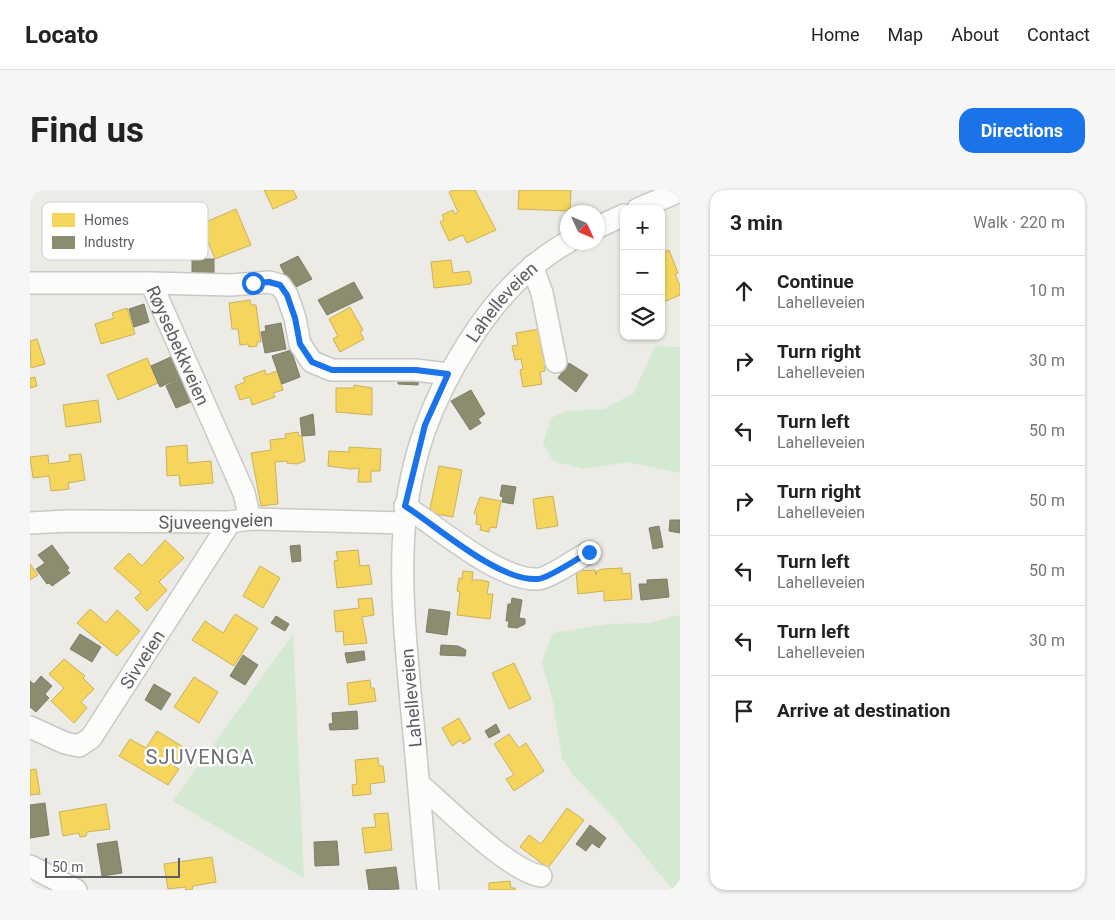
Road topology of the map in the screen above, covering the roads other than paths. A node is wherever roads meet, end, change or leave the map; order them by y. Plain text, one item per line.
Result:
1 (680, 190) edge
2 (647, 205) edge
3 (620, 217) edge
4 (605, 224) edge
5 (560, 247) edge
6 (532, 266) junction
7 (30, 283) edge
8 (151, 283) junction
9 (556, 362) dead end
10 (448, 374) junction
11 (404, 514) junction
12 (240, 521) junction
13 (30, 523) edge
14 (589, 552) dead end
15 (30, 727) edge
16 (419, 784) junction
17 (30, 866) edge
18 (541, 876) dead end
19 (76, 890) edge
20 (428, 890) edge

1 - 2 street
3 - 4 street
5 - 6 street, Lahelleveien
6 - 9 street
6 - 10 street, Lahelleveien
7 - 8 street, Røysebekkveien
8 - 10 street
8 - 12 street, Røysebekkveien
10 - 11 street, Lahelleveien
11 - 12 street, Sjuveengveien
11 - 14 street
11 - 16 street, Lahelleveien
12 - 13 street, Sjuveengveien
12 - 15 street, Sivveien
16 - 18 street
16 - 20 street, Lahelleveien
17 - 19 street

